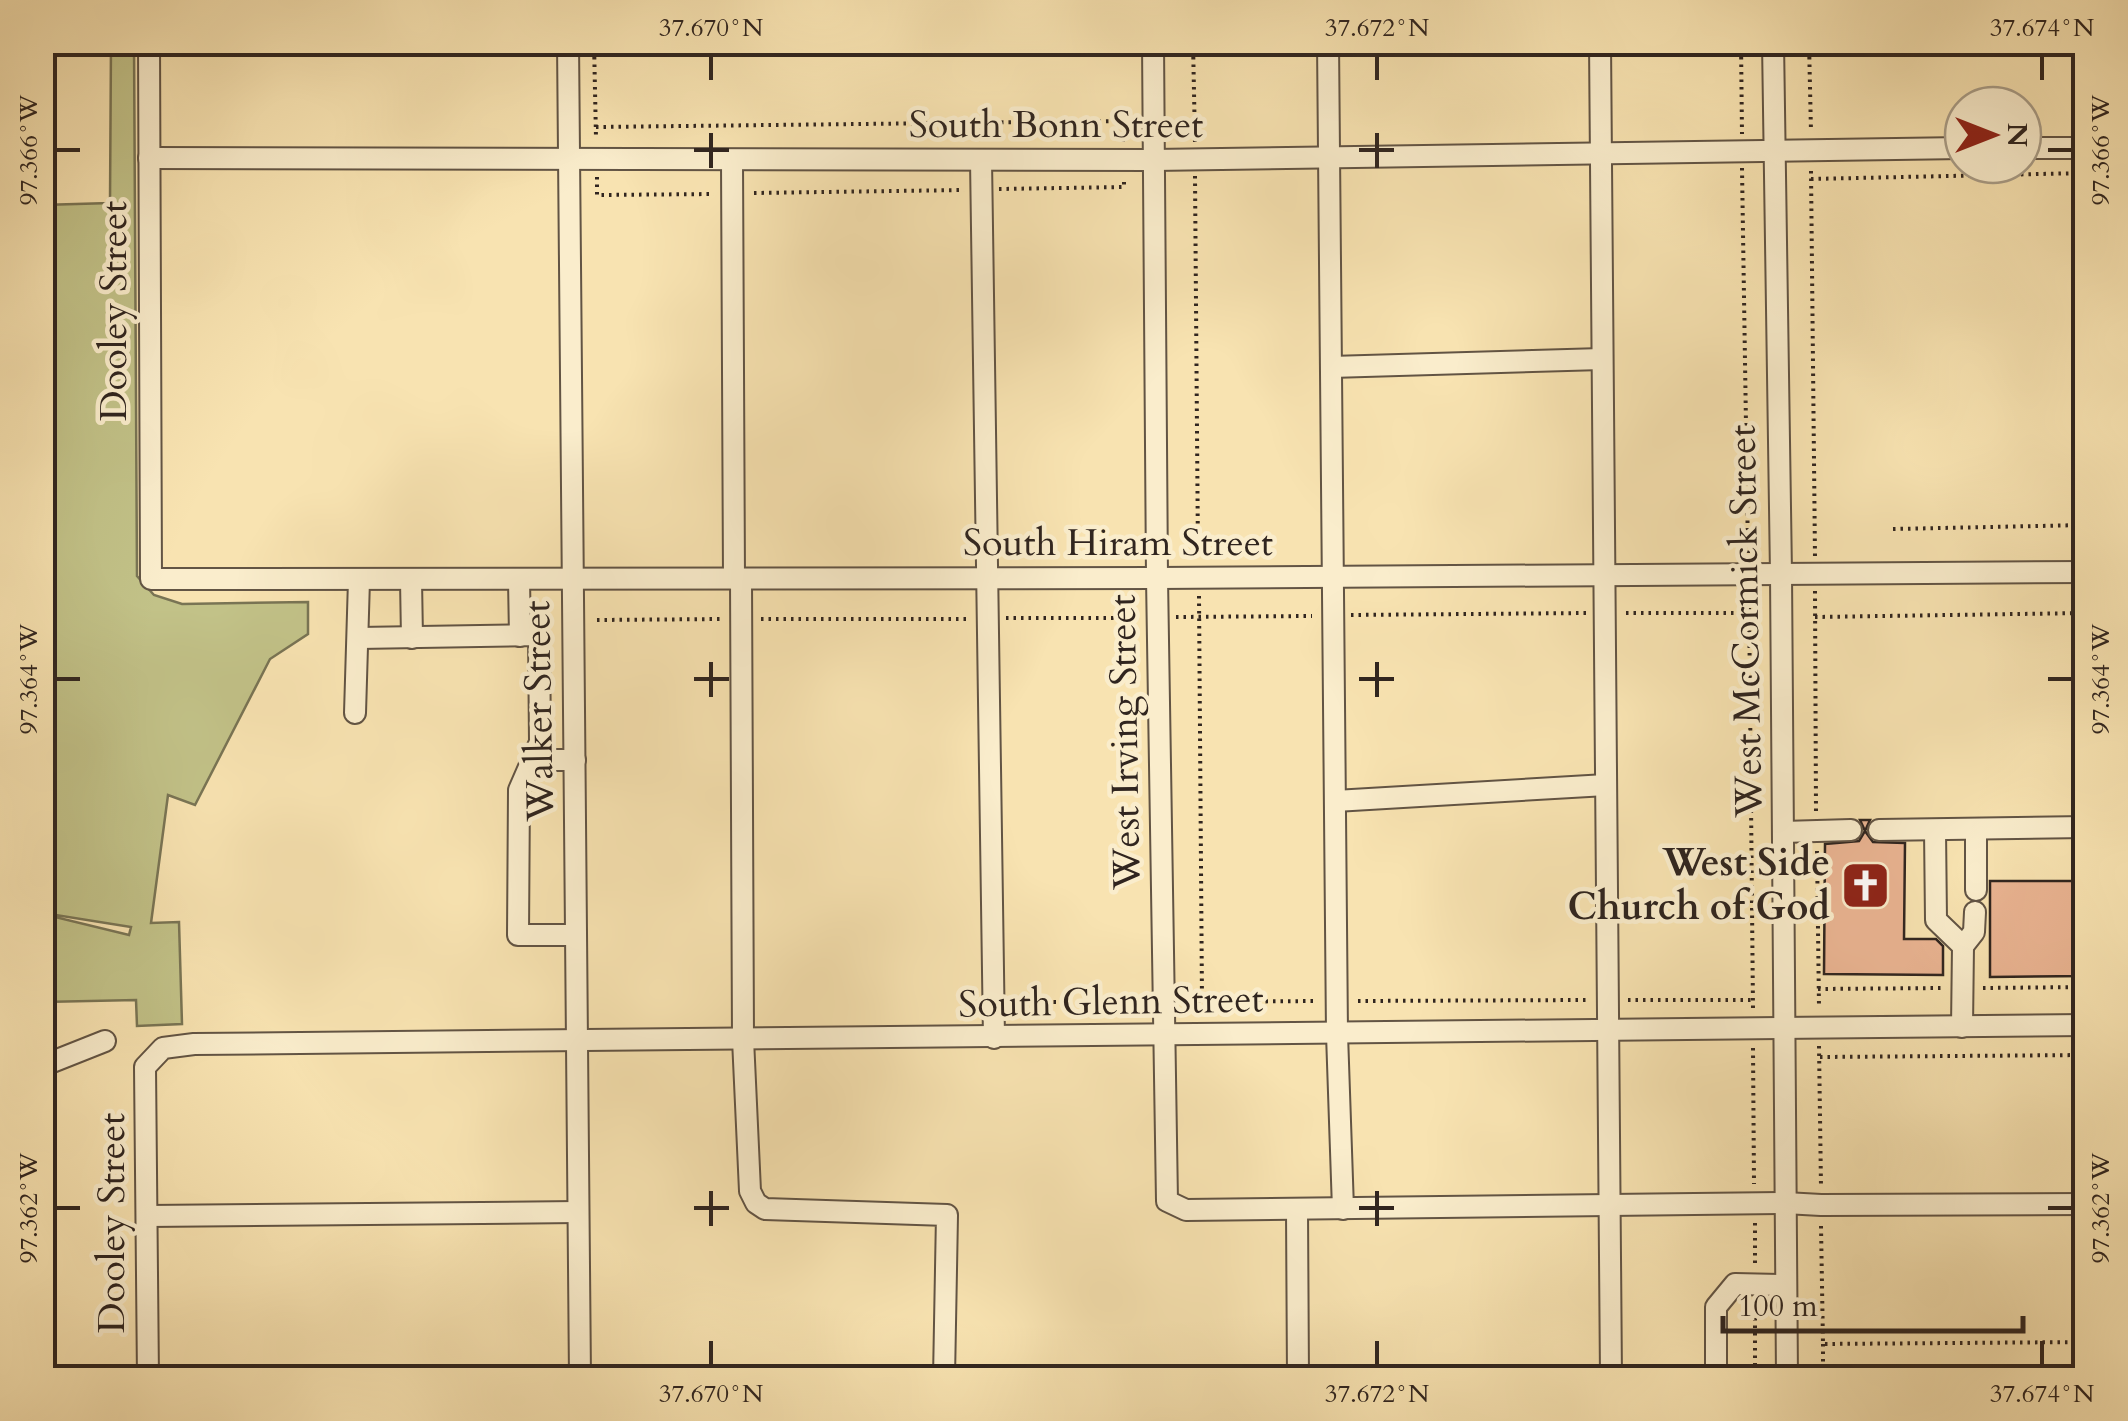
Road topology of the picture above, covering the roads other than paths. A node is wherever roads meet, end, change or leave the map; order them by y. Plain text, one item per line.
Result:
1 (149, 42) edge
2 (568, 42) edge
3 (1154, 42) edge
4 (1328, 42) edge
5 (1600, 42) edge
6 (1772, 42) edge
7 (1943, 148) edge
8 (2043, 148) edge
9 (2086, 148) edge
10 (1774, 149) junction
11 (1601, 153) junction
12 (149, 158) junction
13 (1329, 158) junction
14 (981, 160) junction
15 (1154, 160) junction
16 (569, 161) junction
17 (732, 161) junction
18 (1602, 359) junction
19 (1331, 367) junction
20 (2086, 572) edge
21 (1782, 574) junction
22 (1605, 575) junction
23 (1332, 577) junction
24 (1157, 578) junction
25 (151, 579) joint
26 (738, 579) junction
27 (986, 579) junction
28 (358, 580) junction
29 (412, 580) junction
30 (519, 580) junction
31 (573, 580) junction
32 (520, 636) junction
33 (359, 638) junction
34 (412, 638) junction
35 (354, 712) dead end
36 (534, 760) junction
37 (575, 760) junction
38 (1606, 785) junction
39 (1334, 801) junction
40 (2086, 828) edge
41 (1851, 830) dead end
42 (1879, 830) dead end
43 (1935, 830) junction
44 (1976, 830) junction
45 (1783, 832) junction
46 (1976, 890) dead end
47 (1976, 912) dead end
48 (576, 935) junction
49 (1964, 946) junction
50 (2086, 1025) edge
51 (1962, 1027) junction
52 (1784, 1029) junction
53 (1608, 1031) junction
54 (1336, 1034) junction
55 (1165, 1036) junction
56 (994, 1038) junction
57 (578, 1040) junction
58 (744, 1040) junction
59 (105, 1041) dead end
60 (42, 1066) edge
61 (145, 1067) joint
62 (1786, 1203) junction
63 (2086, 1204) edge
64 (1610, 1206) junction
65 (1343, 1209) junction
66 (1297, 1210) junction
67 (578, 1212) junction
68 (147, 1216) junction
69 (1786, 1286) junction
70 (148, 1378) edge
71 (580, 1378) edge
72 (944, 1378) edge
73 (1298, 1378) edge
74 (1611, 1378) edge
75 (1716, 1378) edge
76 (1787, 1378) edge

1 - 12 street, Dooley Street
2 - 16 street, Walker Street
3 - 15 street, West Irving Street
4 - 13 street
5 - 11 street
6 - 10 street, West McCormick Street
7 - 10 street, South Bonn Street
8 - 9 street
10 - 11 street, South Bonn Street
10 - 21 street, West McCormick Street
11 - 13 street, South Bonn Street
11 - 18 street
12 - 16 street, South Bonn Street
12 - 25 street, Dooley Street
13 - 15 street, South Bonn Street
13 - 19 street
14 - 15 street, South Bonn Street
14 - 17 street, South Bonn Street
14 - 27 street
15 - 24 street, West Irving Street
16 - 17 street, South Bonn Street
16 - 31 street, Walker Street
17 - 26 street
18 - 19 street
18 - 22 street
19 - 23 street
20 - 21 street, South Hiram Street
21 - 22 street, South Hiram Street
21 - 45 street, West McCormick Street
22 - 23 street, South Hiram Street
22 - 38 street
23 - 24 street, South Hiram Street
23 - 39 street
24 - 27 street, South Hiram Street
24 - 55 street, West Irving Street
25 - 28 street, South Hiram Street
26 - 27 street, South Hiram Street
26 - 31 street, South Hiram Street
26 - 58 street
27 - 56 street
28 - 29 street, South Hiram Street
28 - 33 street
29 - 30 street, South Hiram Street
29 - 34 street
30 - 31 street, South Hiram Street
30 - 32 street
31 - 37 street, Walker Street
32 - 34 street
32 - 36 street
33 - 34 street
33 - 35 street
36 - 37 street
36 - 48 street
37 - 48 street, Walker Street
38 - 39 street
38 - 53 street
39 - 54 street
40 - 44 street
41 - 45 street
42 - 43 street
43 - 44 street
43 - 49 street
44 - 46 street
45 - 52 street, West McCormick Street
47 - 49 street
48 - 57 street, Walker Street
49 - 51 street
50 - 51 street, South Glenn Street
51 - 52 street, South Glenn Street
52 - 53 street, South Glenn Street
52 - 62 street, West McCormick Street
53 - 54 street, South Glenn Street
53 - 64 street
54 - 55 street, South Glenn Street
54 - 65 street
55 - 56 street, South Glenn Street
55 - 66 street, West Irving Street
56 - 58 street, South Glenn Street
57 - 58 street, South Glenn Street
57 - 61 street, South Glenn Street
57 - 67 street, Walker Street
58 - 72 street
59 - 60 street
61 - 68 street, Dooley Street
62 - 63 street
62 - 64 street
62 - 69 street, West McCormick Street
64 - 65 street
64 - 74 street
65 - 66 street
66 - 73 street
67 - 68 street
67 - 71 street, Walker Street
68 - 70 street, Dooley Street
69 - 75 street
69 - 76 street, West McCormick Street

